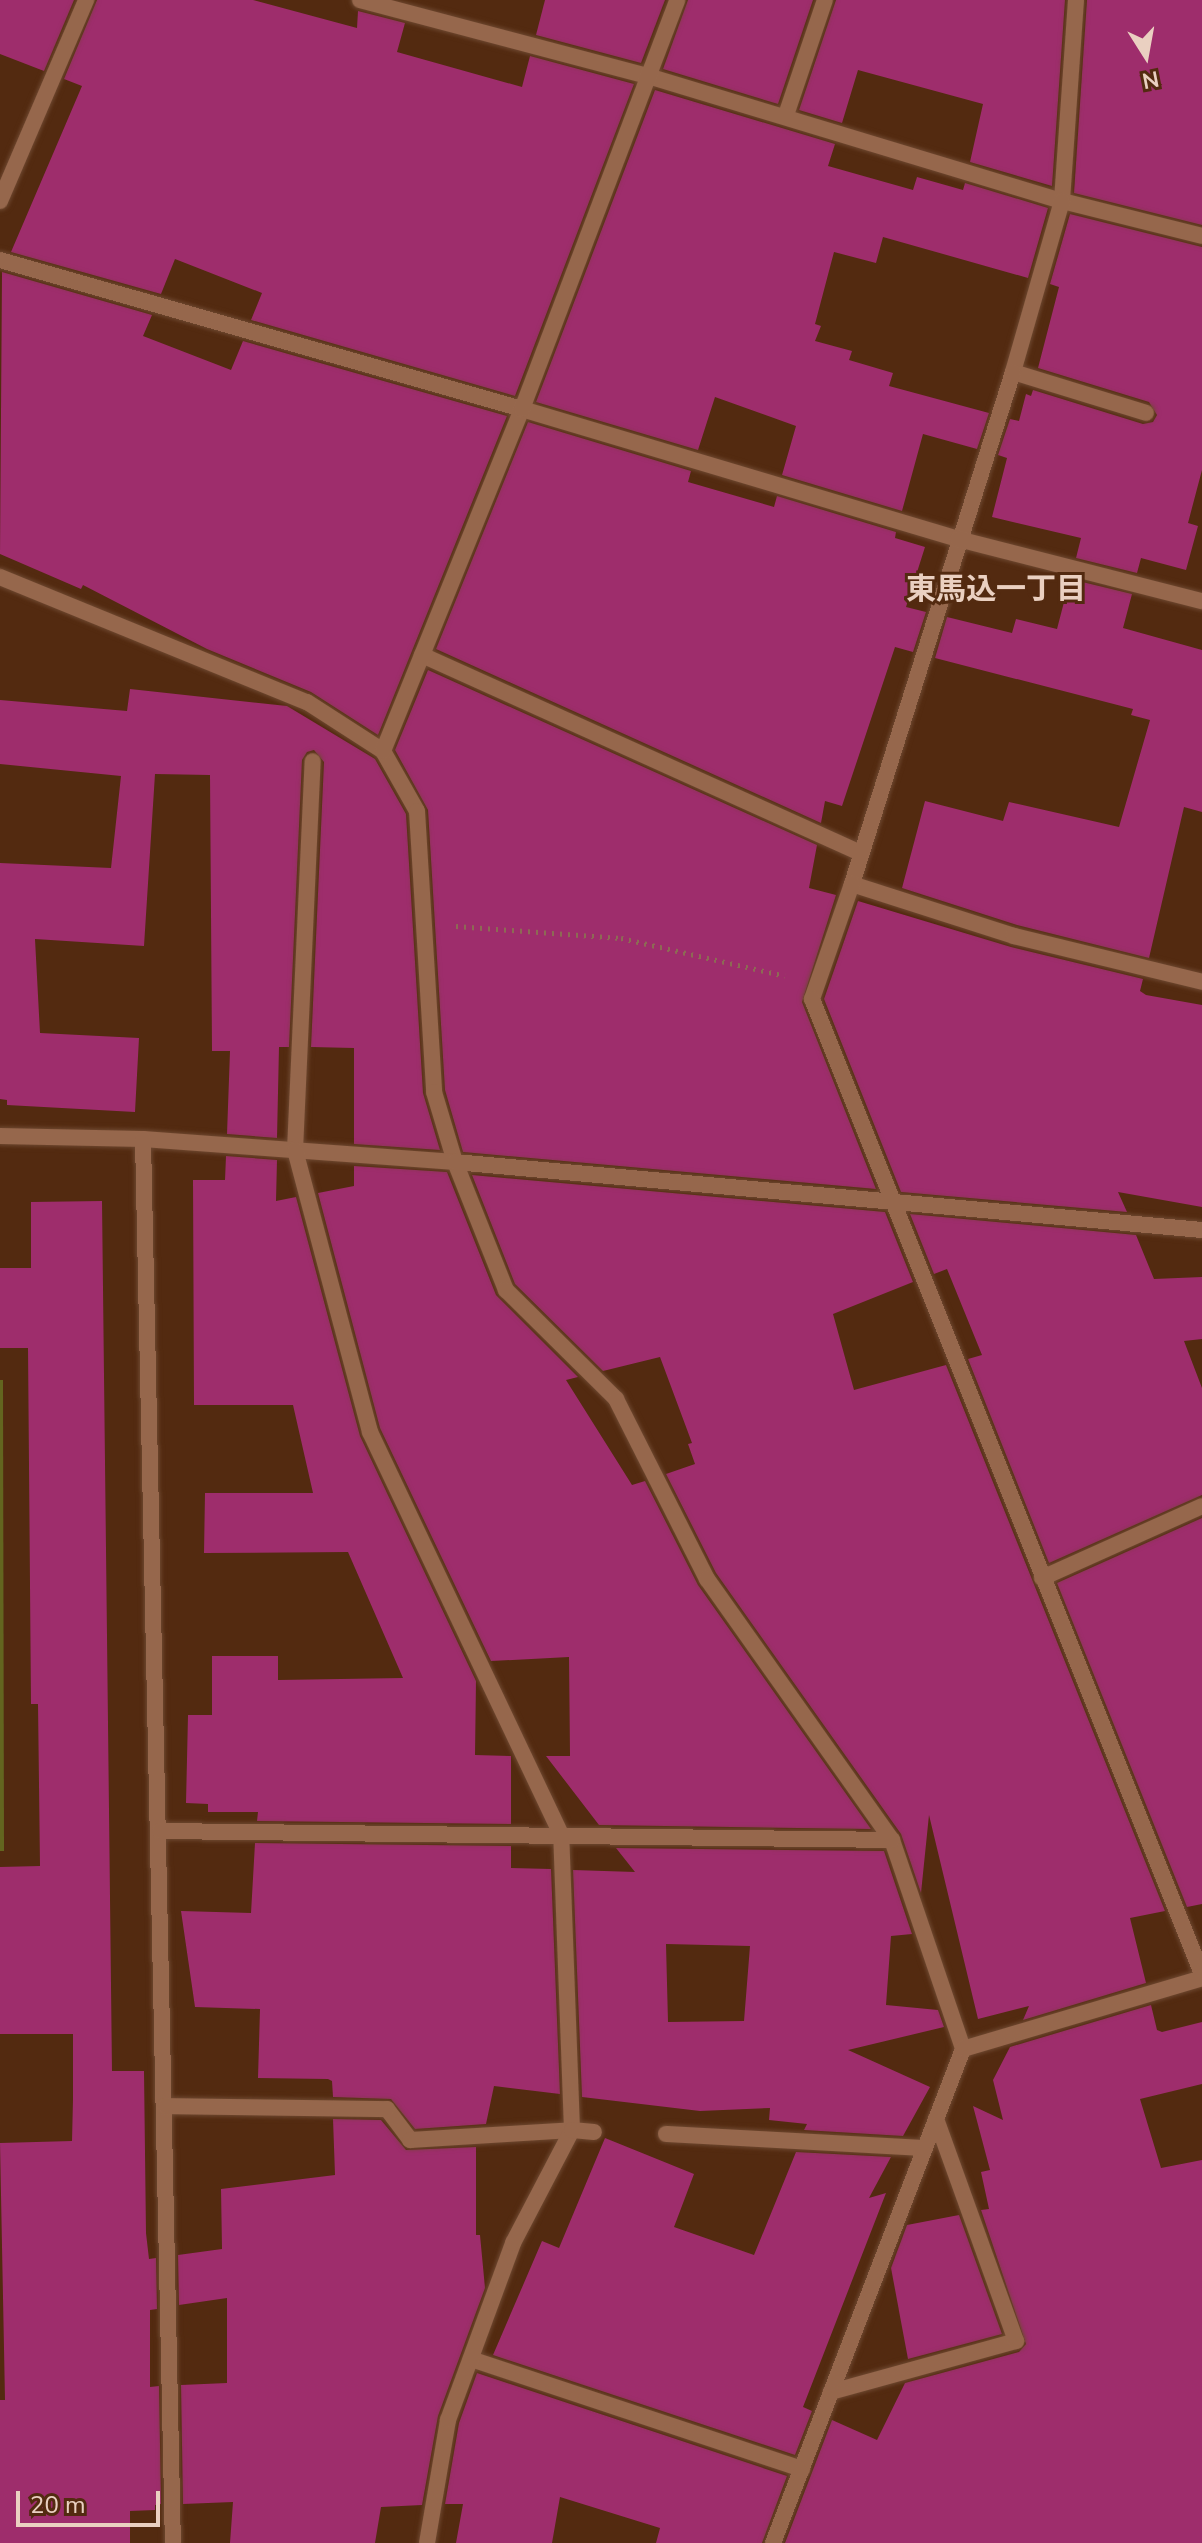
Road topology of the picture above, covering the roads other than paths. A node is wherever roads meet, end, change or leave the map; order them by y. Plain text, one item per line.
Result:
1 (86, 0) edge
2 (360, 0) edge
3 (677, 0) edge
4 (825, 0) edge
5 (1076, 0) edge
6 (651, 77) junction
7 (786, 115) junction
8 (0, 201) edge
9 (1062, 201) junction
10 (1202, 236) edge
11 (0, 260) edge
12 (1013, 372) junction
13 (522, 409) junction
14 (1146, 413) dead end
15 (958, 539) junction
16 (0, 577) edge
17 (1202, 601) edge
18 (422, 655) junction
19 (383, 751) junction
20 (313, 761) dead end
21 (861, 853) junction
22 (852, 884) junction
23 (1202, 982) edge
24 (0, 1136) edge
25 (143, 1139) junction
26 (295, 1150) junction
27 (455, 1162) junction
28 (891, 1201) junction
29 (1202, 1230) edge
30 (1202, 1506) edge
31 (1042, 1578) junction
32 (160, 1831) junction
33 (561, 1835) junction
34 (892, 1840) junction
35 (1202, 1976) edge
36 (963, 2049) junction
37 (166, 2106) junction
38 (936, 2119) junction
39 (572, 2130) junction
40 (594, 2132) dead end
41 (666, 2134) dead end
42 (925, 2148) junction
43 (471, 2359) junction
44 (831, 2392) junction
45 (802, 2469) junction
46 (173, 2543) edge
47 (427, 2543) edge
48 (773, 2543) edge

1 - 8 street
2 - 6 street
3 - 6 street
4 - 7 street
5 - 9 street
6 - 7 street
6 - 13 street
7 - 9 street
9 - 10 street
9 - 12 street
11 - 13 street
12 - 14 street
12 - 15 street
13 - 15 street
13 - 18 street
15 - 17 street
15 - 21 street
16 - 19 street
18 - 19 street
18 - 21 street
19 - 27 street
20 - 26 street
21 - 22 street
22 - 23 street
22 - 28 street
24 - 25 street
25 - 26 street
25 - 32 street
26 - 27 street
26 - 33 street
27 - 28 street
27 - 34 street
28 - 29 street
28 - 31 street
30 - 31 street
31 - 35 street
32 - 33 street
32 - 37 street
33 - 34 street
33 - 39 street
34 - 36 street
35 - 36 street
36 - 38 street
37 - 39 street
37 - 46 street
38 - 42 street
38 - 44 street
39 - 40 street
39 - 43 street
41 - 42 street
42 - 44 street
43 - 45 street
43 - 47 street
44 - 45 street
45 - 48 street

